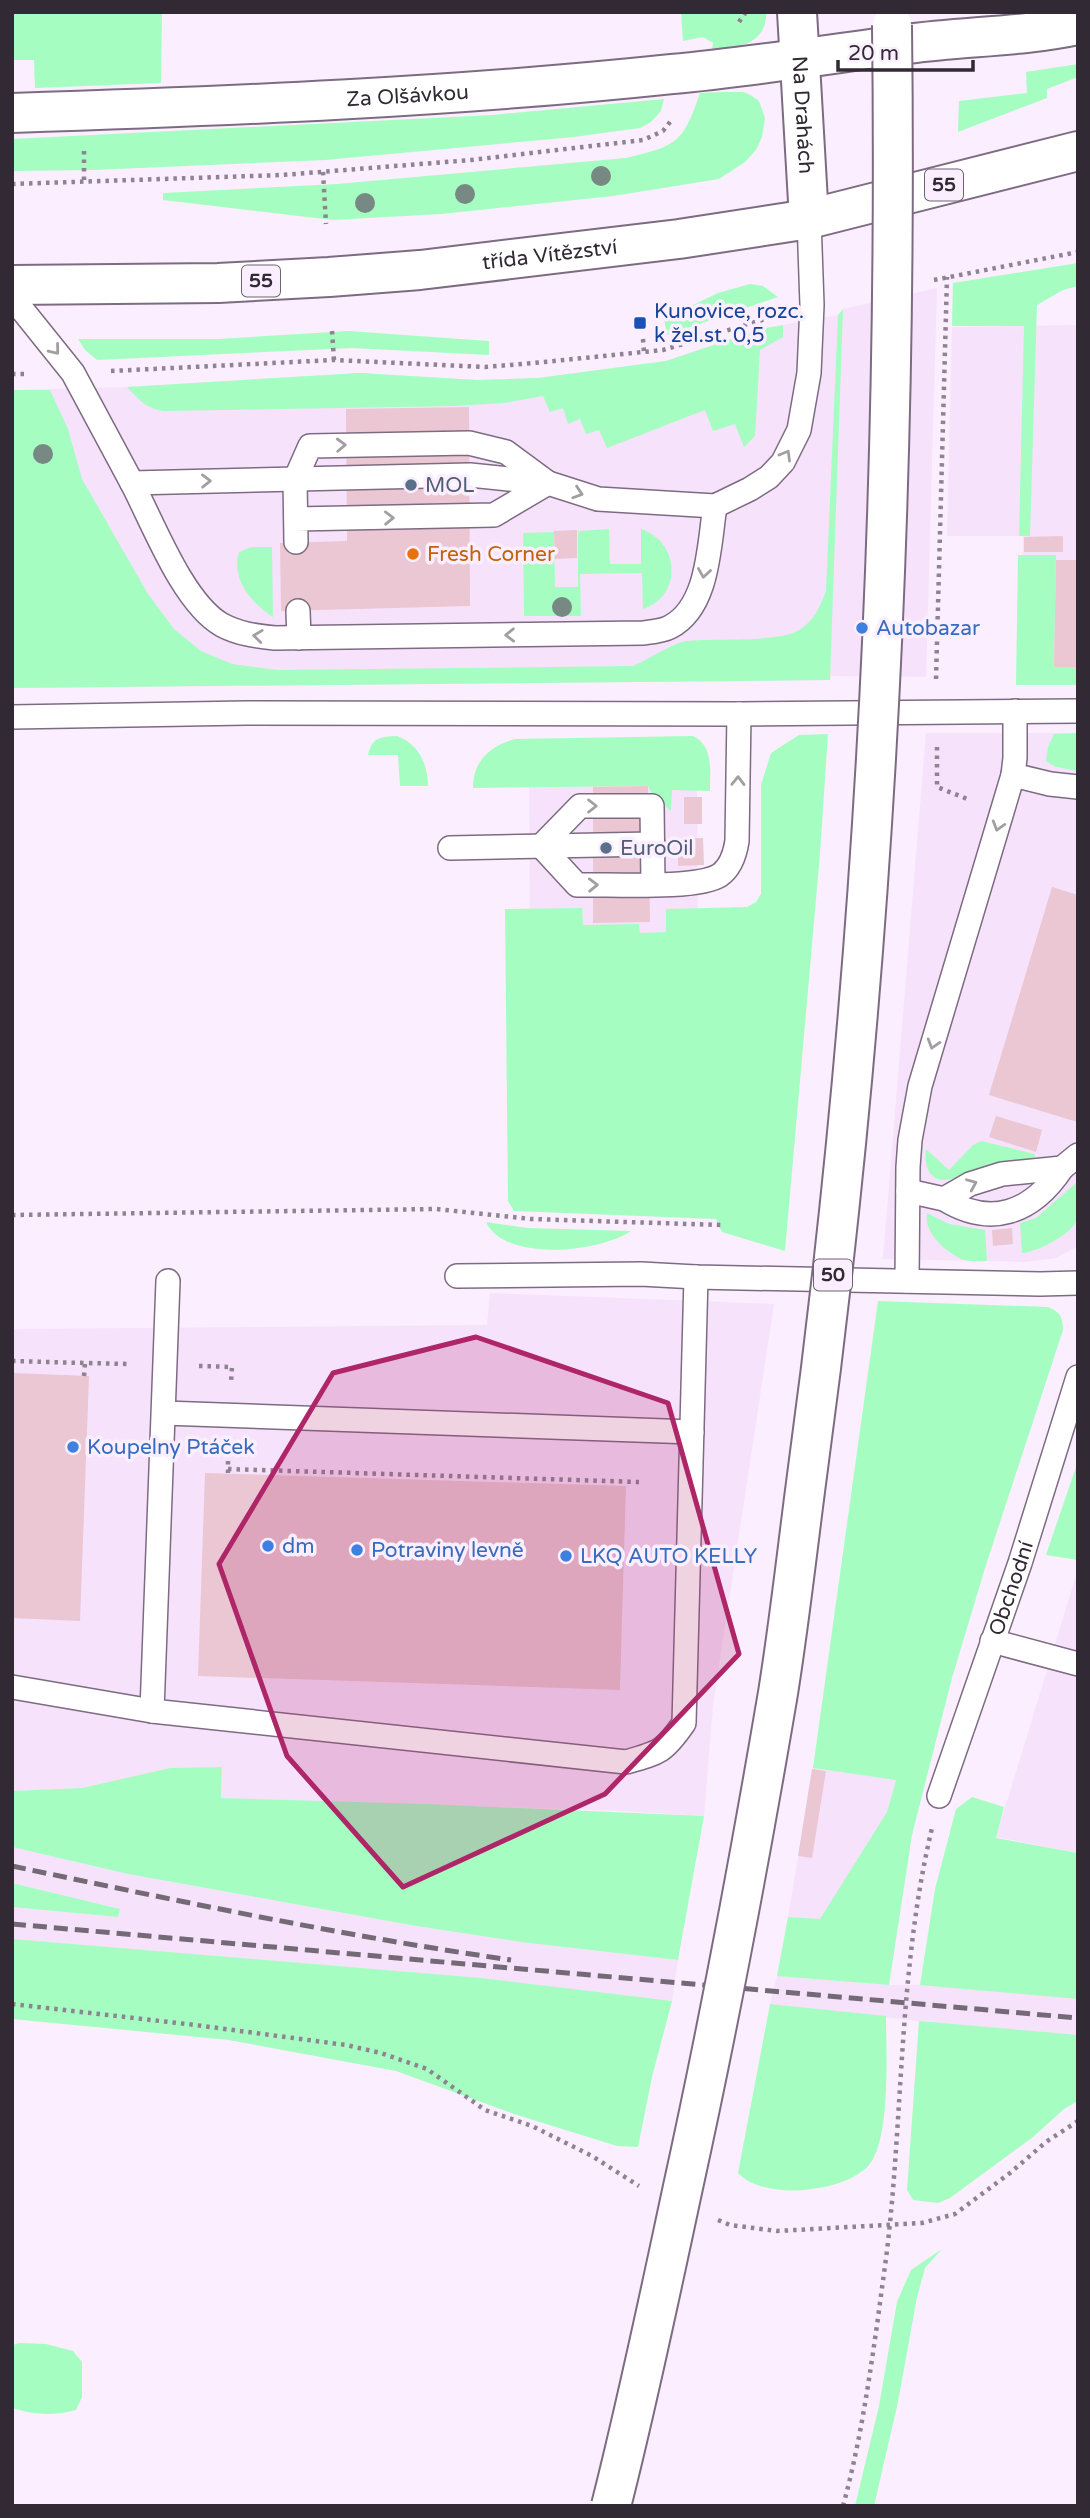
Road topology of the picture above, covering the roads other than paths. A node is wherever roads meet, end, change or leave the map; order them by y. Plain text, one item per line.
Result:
1 (797, 12) edge
2 (891, 12) edge
3 (1078, 25) edge
4 (800, 59) junction
5 (12, 113) edge
6 (1078, 151) edge
7 (809, 219) junction
8 (12, 285) edge
9 (12, 297) edge
10 (295, 480) junction
11 (132, 483) junction
12 (548, 483) junction
13 (715, 506) junction
14 (296, 519) junction
15 (296, 542) dead end
16 (298, 611) dead end
17 (299, 638) junction
18 (891, 677) dead end
19 (1015, 711) junction
20 (1078, 711) edge
21 (891, 712) junction
22 (739, 714) junction
23 (12, 717) edge
24 (1013, 775) junction
25 (1078, 787) edge
26 (653, 844) junction
27 (541, 846) junction
28 (450, 848) dead end
29 (653, 884) junction
30 (1070, 1161) edge
31 (908, 1191) junction
32 (944, 1199) junction
33 (457, 1276) dead end
34 (696, 1277) junction
35 (168, 1281) dead end
36 (908, 1281) junction
37 (1078, 1283) edge
38 (1078, 1377) edge
39 (164, 1413) junction
40 (692, 1432) junction
41 (992, 1641) junction
42 (1078, 1664) edge
43 (12, 1687) edge
44 (152, 1711) junction
45 (939, 1796) road end
46 (611, 2506) edge

1 - 4 main road, Na Drahách
2 - 46 main road, 50, bridge
3 - 4 main road, Za Olšávkou
4 - 5 main road, Za Olšávkou
4 - 7 main road, Na Drahách
6 - 7 main road, třída Vítězství / 55
7 - 8 main road, třída Vítězství / 55
13 -> 7 lane
9 -> 11 lane
11 -> 10 lane
10 - 12 lane
10 -> 12 lane
10 - 14 lane
17 -> 11 lane
12 -> 13 lane
14 -> 12 lane
13 -> 17 lane
14 - 15 lane
16 - 17 lane
18 - 21 lane
19 - 20 lane
19 - 21 lane
19 - 24 lane
21 - 22 lane
22 - 23 lane
29 -> 22 lane
24 - 25 lane
24 -> 31 lane
26 - 27 lane
27 -> 26 lane
26 - 29 lane
27 - 28 lane
27 -> 29 lane
32 -> 30 lane
30 - 32 lane
31 - 32 lane
31 - 36 lane
33 - 34 lane
34 - 36 lane
34 - 40 lane
35 - 39 lane
36 - 37 lane
38 - 41 lane, Obchodní
39 - 40 lane
39 - 44 lane
40 - 44 lane
41 - 42 lane
41 - 45 lane, Obchodní
43 - 44 lane

